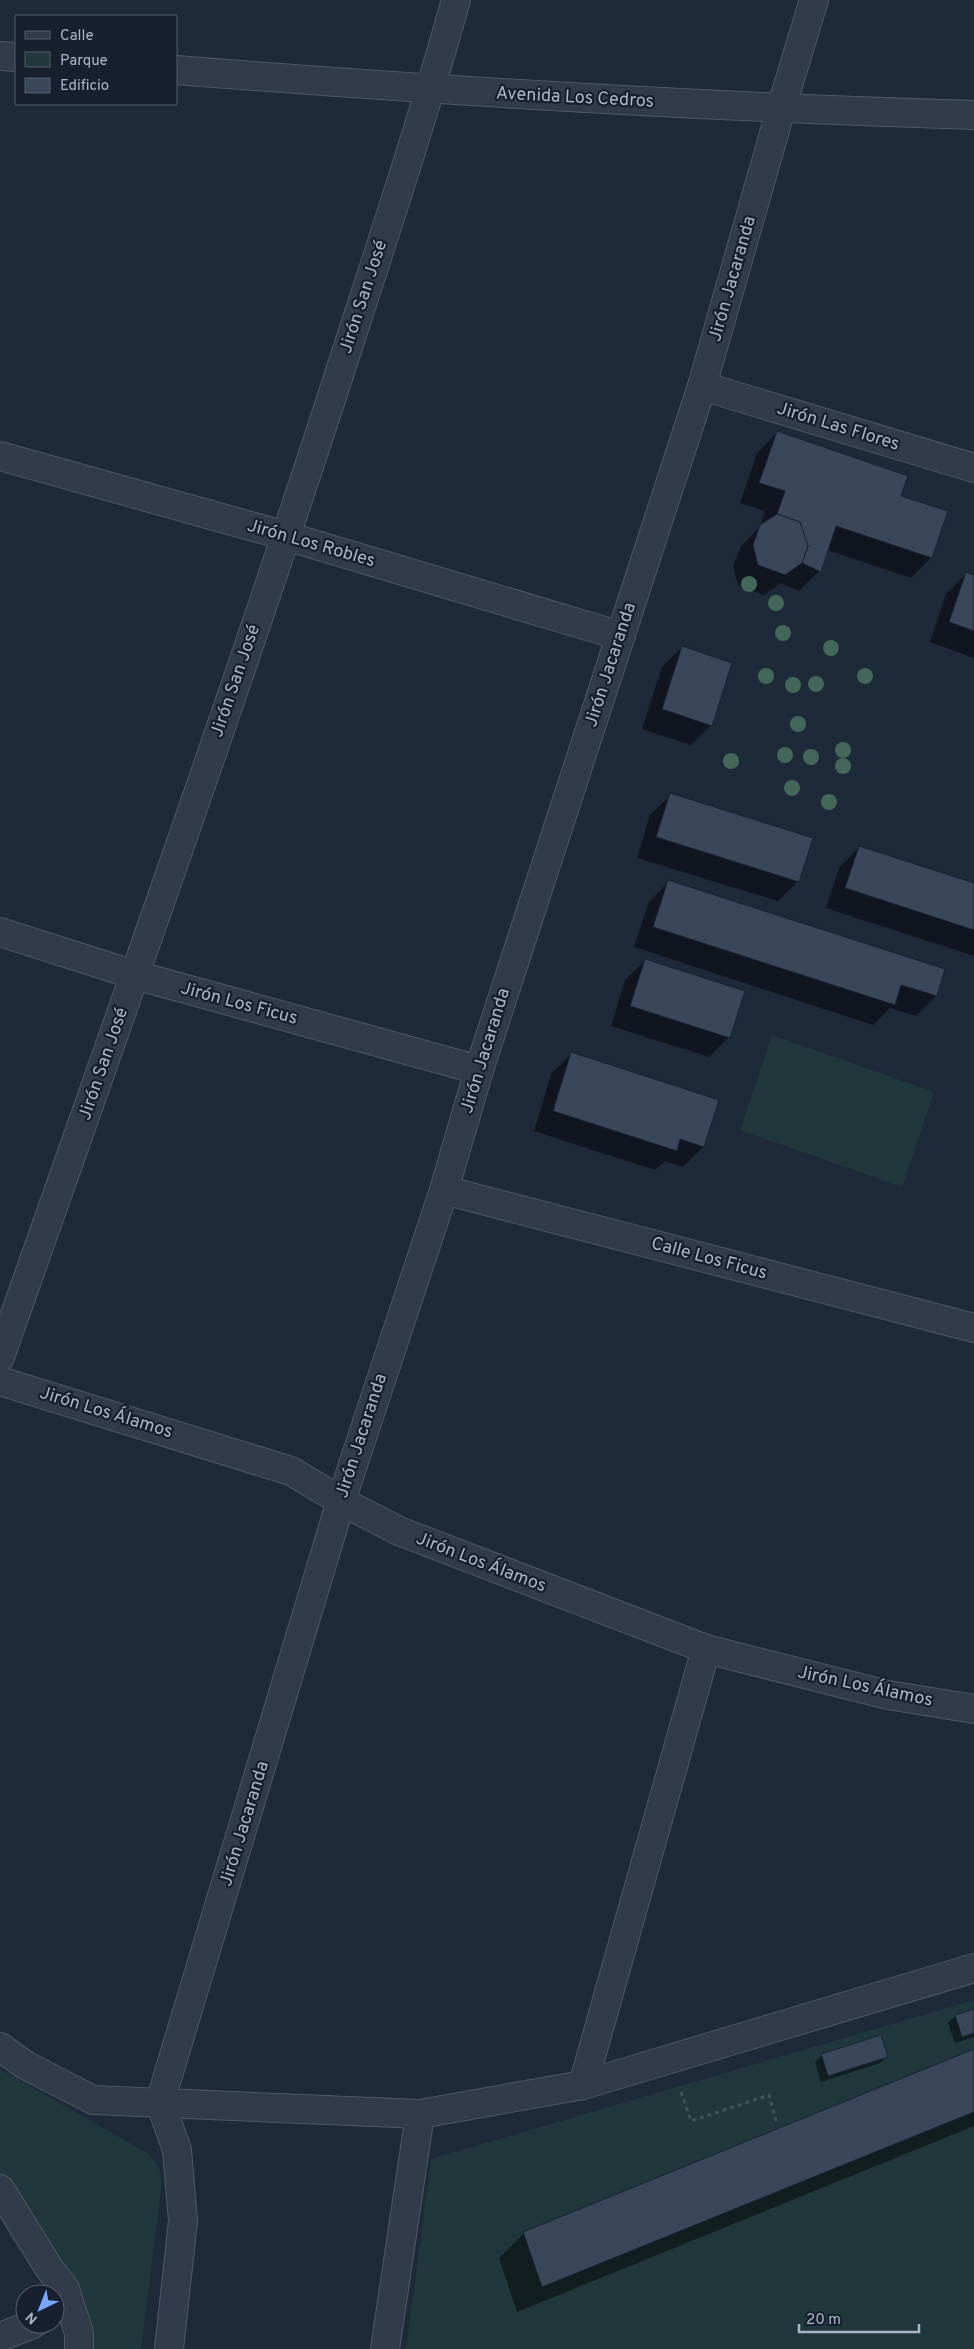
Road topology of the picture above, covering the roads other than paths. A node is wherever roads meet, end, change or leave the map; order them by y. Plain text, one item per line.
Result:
1 (456, 0) edge
2 (814, 0) edge
3 (0, 56) edge
4 (15, 57) edge
5 (178, 70) edge
6 (431, 90) junction
7 (781, 109) junction
8 (974, 115) edge
9 (702, 386) junction
10 (0, 456) edge
11 (974, 468) edge
12 (286, 536) junction
13 (621, 636) junction
14 (0, 932) edge
15 (135, 976) junction
16 (479, 1070) junction
17 (444, 1190) junction
18 (974, 1328) edge
19 (0, 1356) edge
20 (0, 1381) edge
21 (341, 1501) junction
22 (706, 1649) junction
23 (974, 1709) edge
24 (974, 1968) edge
25 (0, 2047) edge
26 (583, 2086) junction
27 (160, 2102) junction
28 (420, 2114) junction
29 (0, 2189) edge
30 (61, 2284) edge
31 (65, 2314) edge
32 (15, 2331) edge
33 (0, 2337) edge
34 (79, 2349) edge
35 (169, 2349) edge
36 (385, 2349) edge

1 - 6 street, Jirón San José
2 - 7 street, Jirón Jacaranda
3 - 4 street
5 - 6 street, Avenida Los Cedros
6 - 7 street, Avenida Los Cedros
6 - 12 street, Jirón San José
7 - 8 street, Avenida Los Cedros
7 - 9 street, Jirón Jacaranda
9 - 11 street, Jirón Las Flores
9 - 13 street, Jirón Jacaranda
10 - 12 street, Jirón Los Robles
12 - 13 street, Jirón Los Robles
12 - 15 street, Jirón San José
13 - 16 street, Jirón Jacaranda
14 - 15 street, Jirón Los Ficus
15 - 16 street, Jirón Los Ficus
15 - 19 street, Jirón San José
16 - 17 street, Jirón Jacaranda
17 - 18 street, Calle Los Ficus
17 - 21 street, Jirón Jacaranda
20 - 21 street, Jirón Los Álamos
21 - 22 street, Jirón Los Álamos
21 - 27 street, Jirón Jacaranda
22 - 23 street, Jirón Los Álamos
22 - 26 street
24 - 26 street
25 - 27 street
26 - 28 street
27 - 28 street
27 - 35 street
28 - 36 street
29 - 30 street
31 - 34 street
32 - 33 street

